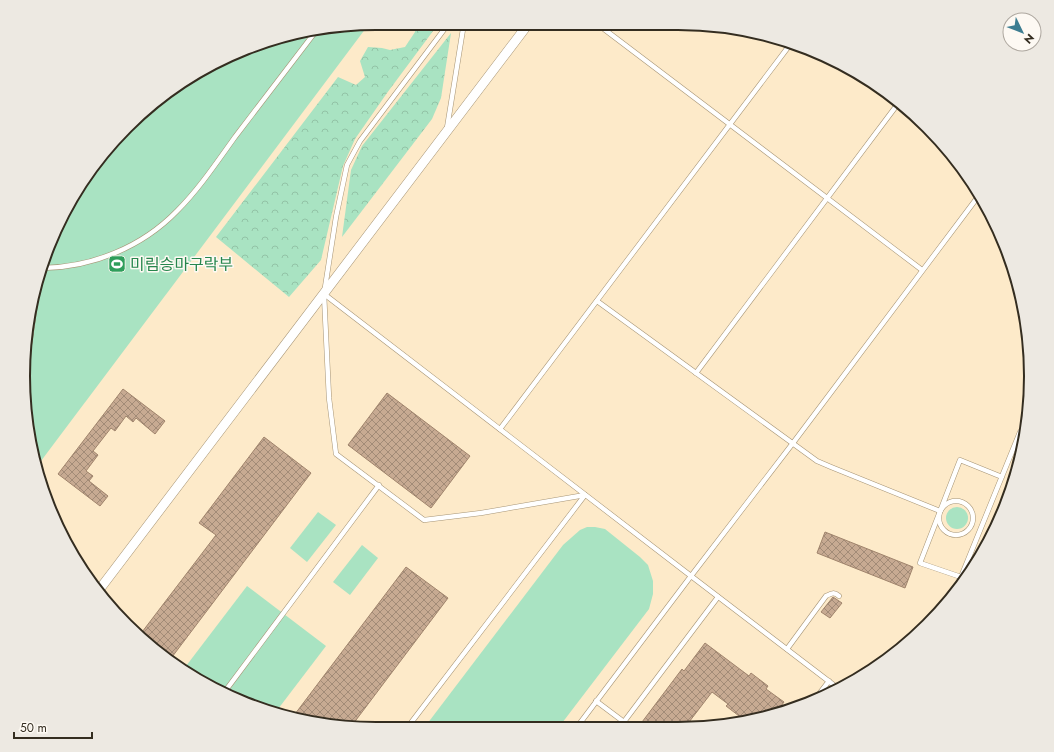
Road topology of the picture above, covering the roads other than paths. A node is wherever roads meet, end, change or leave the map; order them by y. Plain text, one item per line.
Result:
1 (444, 30) edge
2 (463, 30) edge
3 (524, 30) edge
4 (605, 30) edge
5 (312, 36) edge
6 (789, 48) edge
7 (896, 107) edge
8 (730, 125) junction
9 (446, 133) junction
10 (827, 198) junction
11 (976, 200) edge
12 (47, 268) edge
13 (922, 270) junction
14 (324, 294) junction
15 (597, 301) junction
16 (696, 373) junction
17 (500, 429) junction
18 (1018, 436) edge
19 (793, 443) junction
20 (1002, 477) junction
21 (378, 485) junction
22 (585, 495) junction
23 (940, 511) junction
24 (973, 523) junction
25 (982, 526) junction
26 (963, 573) edge
27 (691, 576) junction
28 (960, 577) edge
29 (101, 587) edge
30 (839, 596) dead end
31 (718, 597) junction
32 (787, 649) junction
33 (829, 681) junction
34 (834, 685) edge
35 (227, 688) edge
36 (822, 690) edge
37 (596, 701) junction
38 (412, 722) edge
39 (581, 722) edge
40 (624, 722) joint

1 - 14 lane
2 - 9 lane
3 - 9 street
4 - 8 lane
5 - 12 lane
6 - 8 lane
7 - 10 lane
8 - 10 lane
8 - 15 lane
9 - 14 street
10 - 13 lane
10 - 16 lane
11 - 13 lane
13 - 19 lane
14 - 17 lane
14 - 21 lane
14 - 29 street
15 - 16 lane
15 - 17 lane
16 - 19 lane
17 - 22 lane
18 - 20 lane
19 - 23 lane
19 - 27 lane
20 - 23 lane
20 - 25 lane
21 - 22 lane
21 - 35 lane
22 - 27 lane
22 - 38 lane
23 - 24 lane
23 - 24 lane
23 - 28 lane
24 - 25 lane
25 - 26 lane
27 - 31 lane
27 - 37 lane
30 - 32 lane
31 - 32 lane
31 - 40 lane
32 - 33 lane
33 - 34 lane
33 - 36 lane
37 - 39 lane
37 - 40 lane

